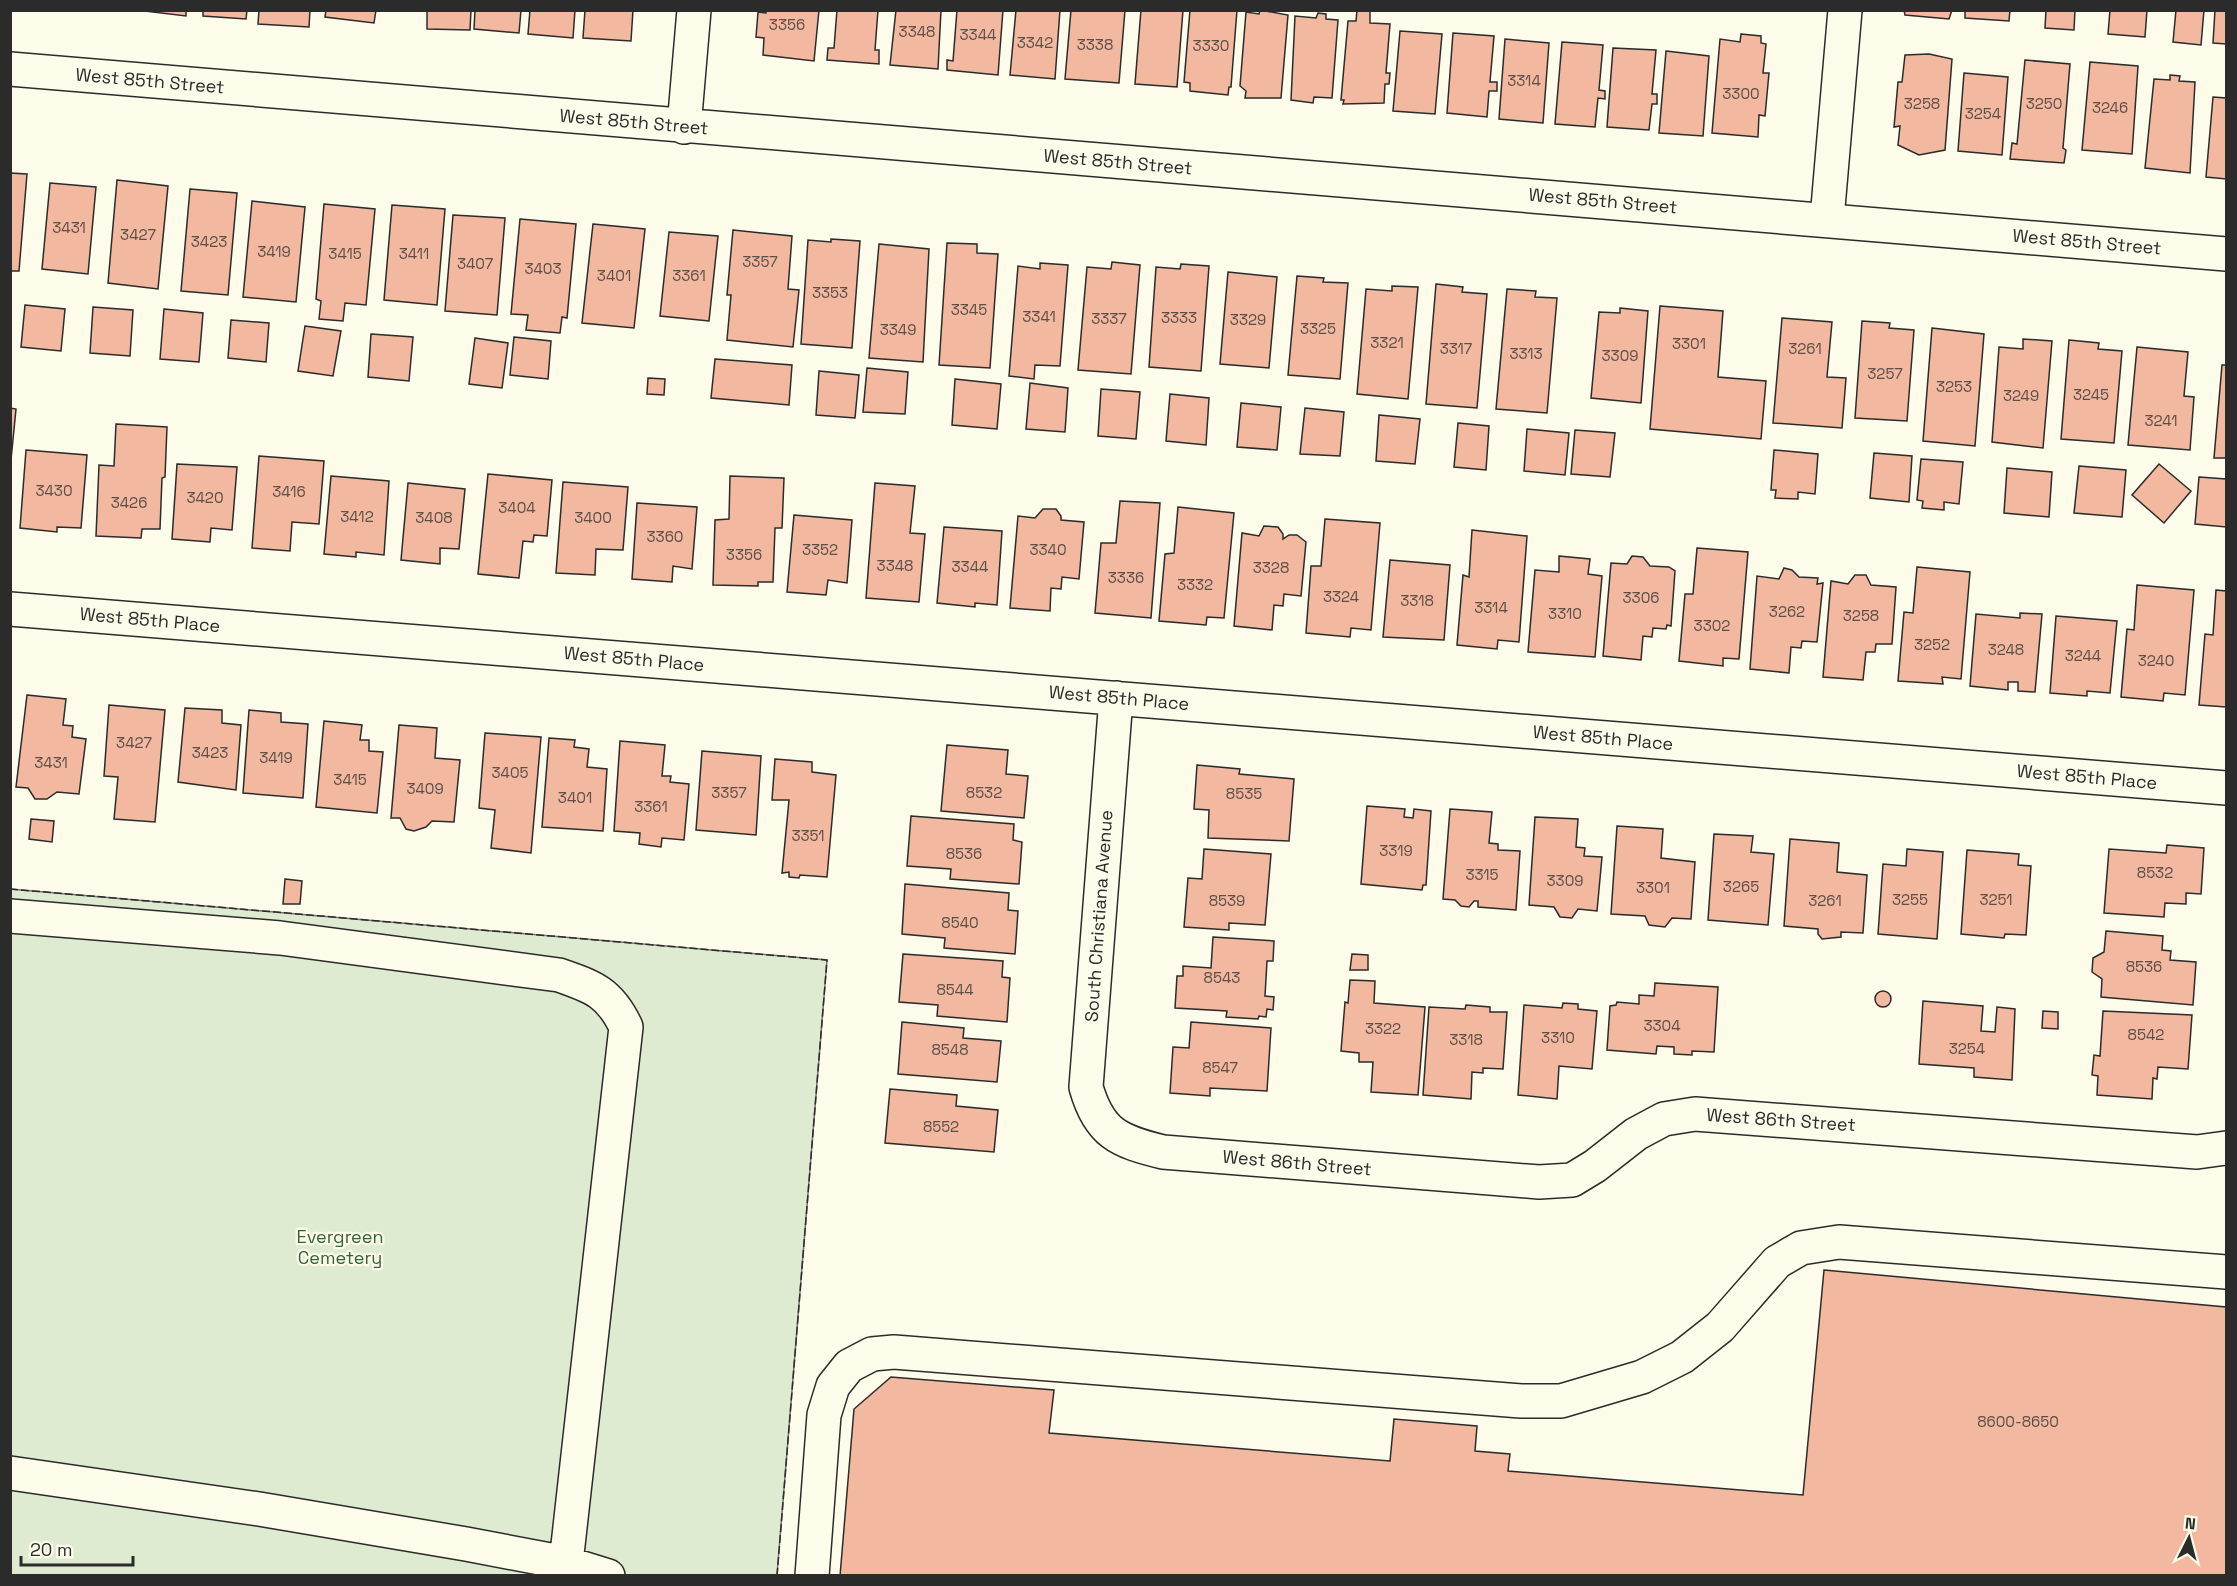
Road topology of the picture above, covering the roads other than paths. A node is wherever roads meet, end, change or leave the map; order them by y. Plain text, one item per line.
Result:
1 (694, 10) edge
2 (1845, 10) edge
3 (10, 69) edge
4 (684, 127) junction
5 (1827, 219) junction
6 (2226, 254) edge
7 (10, 609) edge
8 (1116, 698) junction
9 (2226, 788) edge
10 (10, 916) edge
11 (1106, 1129) joint
12 (2226, 1148) edge
13 (2226, 1272) edge
14 (10, 1473) edge
15 (566, 1563) junction
16 (608, 1575) edge
17 (812, 1575) edge

1 - 4 street
2 - 5 street
3 - 4 street, West 85th Street
4 - 5 street, West 85th Street
5 - 6 street, West 85th Street
7 - 8 street, West 85th Place
8 - 9 street, West 85th Place
8 - 11 street, South Christiana Avenue
10 - 15 street
11 - 12 street, West 86th Street
13 - 17 street
14 - 15 street
15 - 16 street

